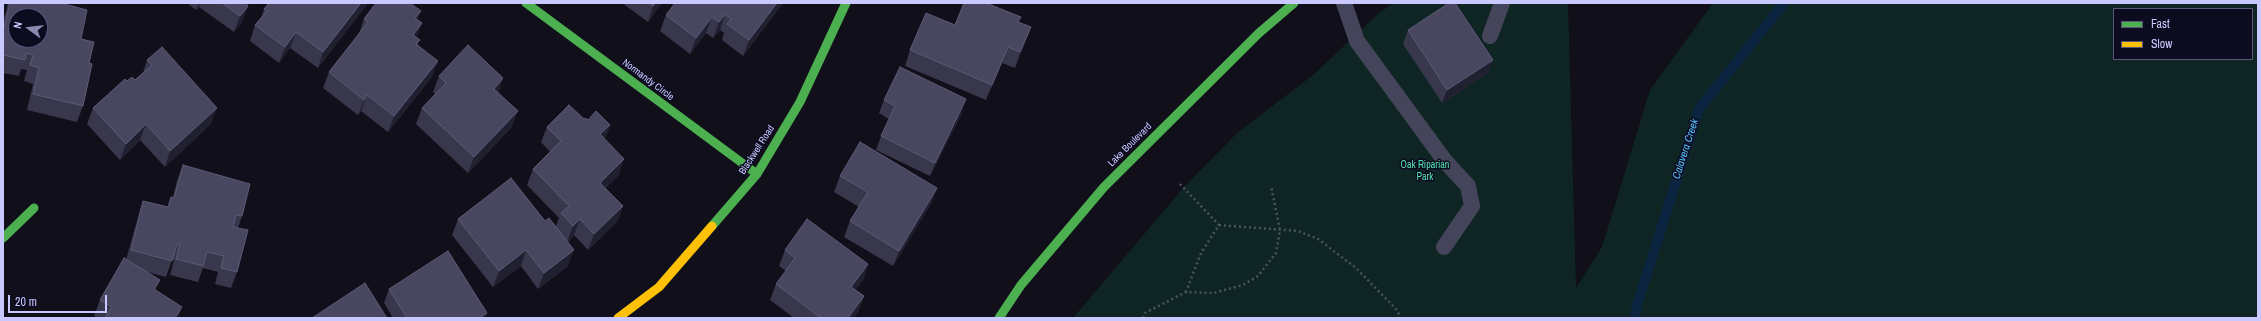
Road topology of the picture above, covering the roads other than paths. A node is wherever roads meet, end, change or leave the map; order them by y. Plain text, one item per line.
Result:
1 (526, 3) edge
2 (846, 3) edge
3 (1294, 3) edge
4 (1344, 3) edge
5 (1502, 3) edge
6 (1490, 36) dead end
7 (757, 174) junction
8 (34, 208) dead end
9 (3, 238) edge
10 (1444, 247) dead end
11 (618, 318) edge
12 (1000, 318) edge

1 - 7 street, Normandy Circle
2 - 7 street, Blackwell Road
3 - 12 street, Lake Boulevard
4 - 10 lane
5 - 6 lane
7 - 11 street, Blackwell Road
8 - 9 street

